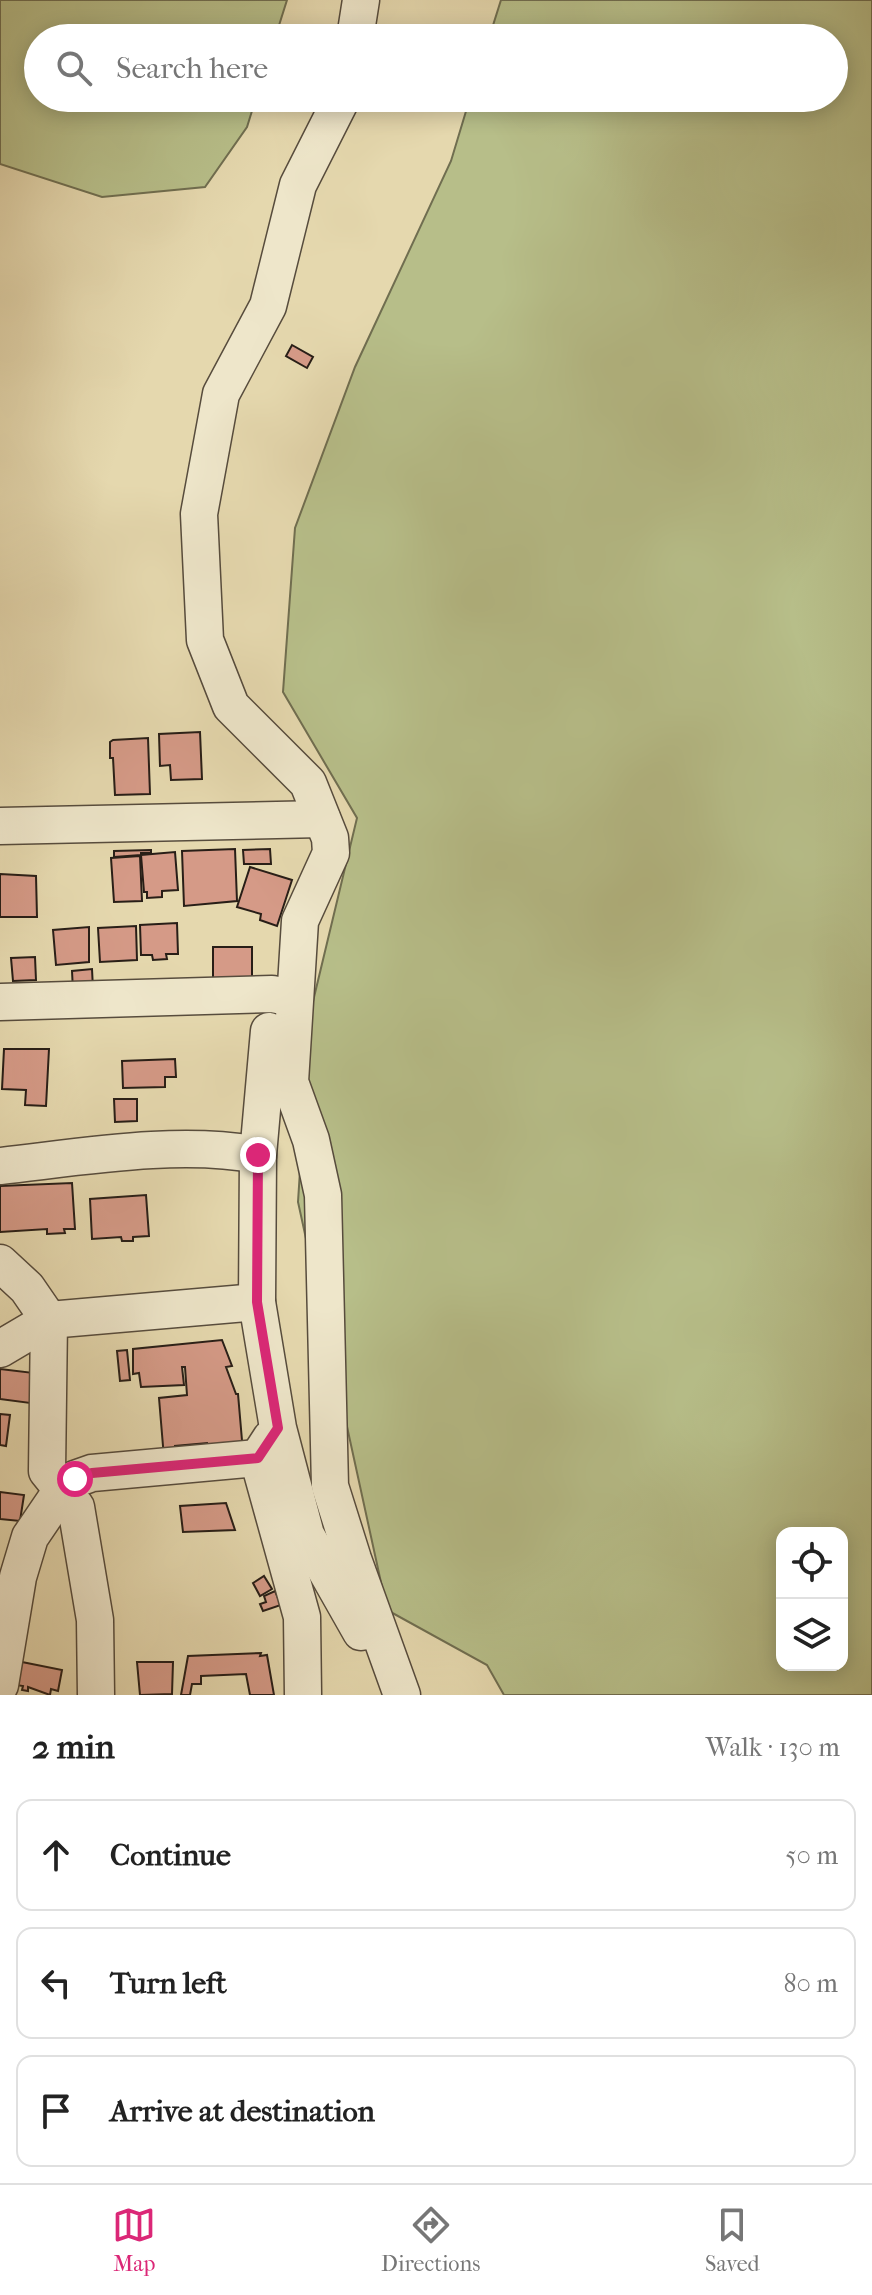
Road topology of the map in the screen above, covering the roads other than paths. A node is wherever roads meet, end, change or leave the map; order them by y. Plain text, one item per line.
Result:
1 (361, 0) edge
2 (357, 24) edge
3 (335, 112) edge
4 (322, 819) junction
5 (0, 826) edge
6 (283, 996) junction
7 (0, 1002) edge
8 (258, 1155) junction
9 (0, 1166) edge
10 (0, 1263) edge
11 (257, 1302) junction
12 (49, 1320) junction
13 (0, 1349) edge
14 (278, 1428) junction
15 (258, 1458) junction
16 (62, 1490) junction
17 (0, 1685) edge
18 (96, 1695) edge
19 (303, 1695) edge
20 (400, 1695) edge

1 - 2 street
3 - 4 street
4 - 5 street
4 - 6 street
6 - 7 street
6 - 8 street
6 - 20 street
8 - 9 street
8 - 11 street
10 - 12 street
11 - 12 street
11 - 14 street
12 - 13 street
12 - 16 street
14 - 15 street
14 - 20 street
15 - 16 street
15 - 19 street
16 - 17 street
16 - 18 street

